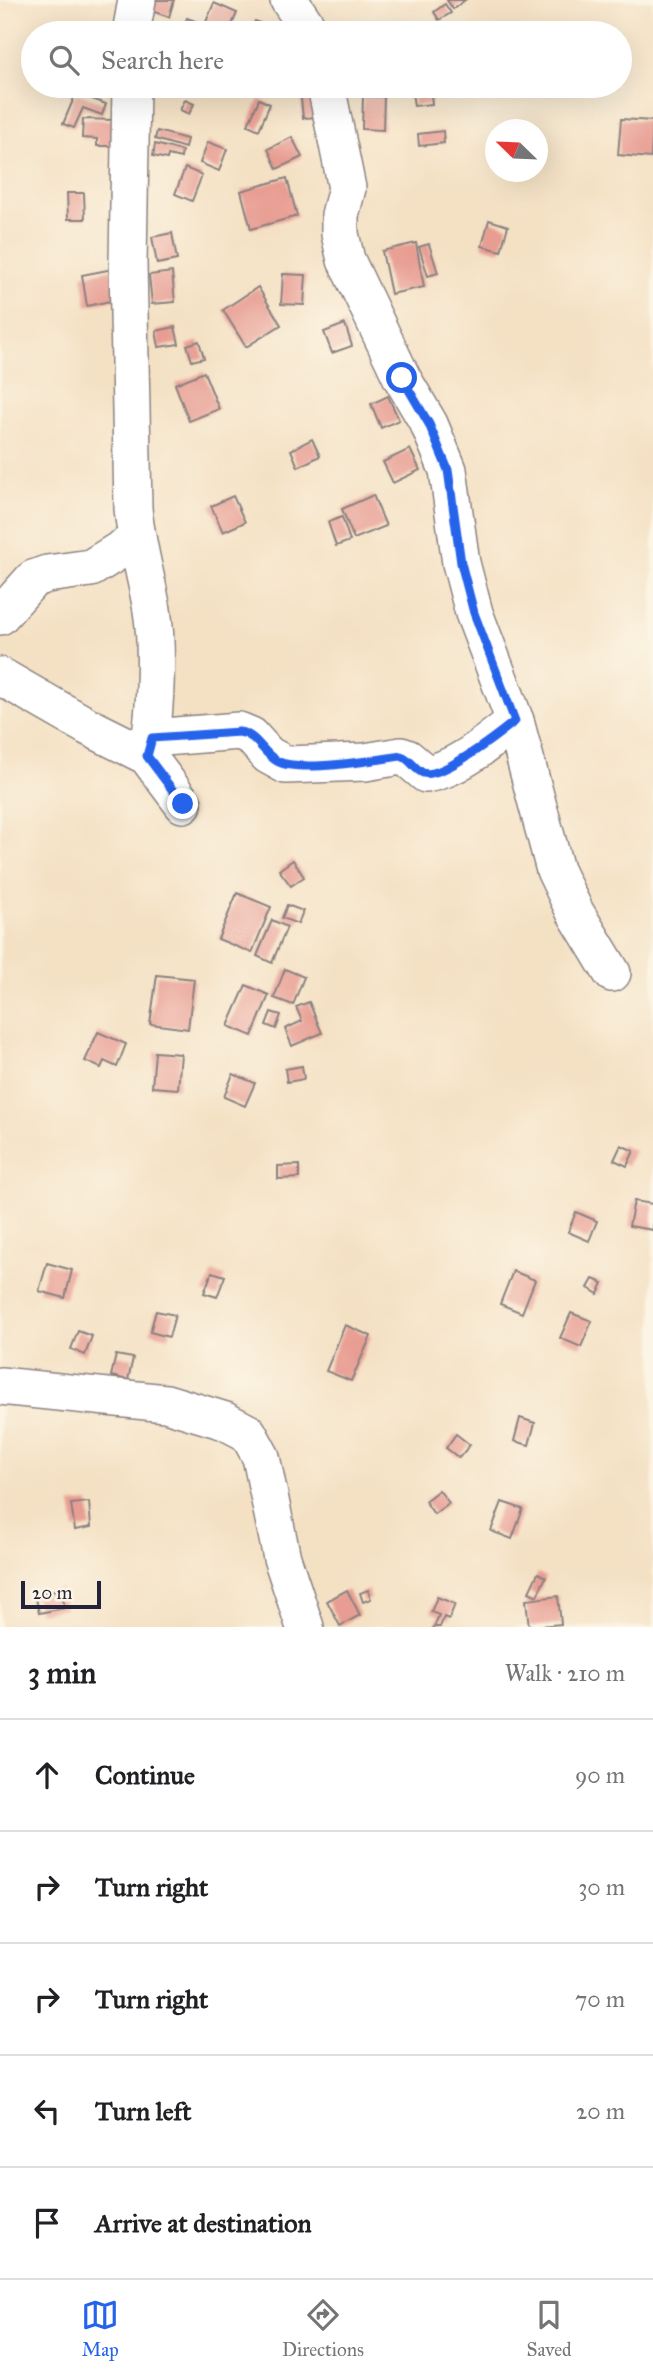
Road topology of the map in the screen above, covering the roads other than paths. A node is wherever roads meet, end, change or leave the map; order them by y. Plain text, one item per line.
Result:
1 (137, 0) edge
2 (289, 0) edge
3 (133, 21) edge
4 (303, 21) edge
5 (131, 98) edge
6 (328, 98) edge
7 (136, 540) junction
8 (0, 616) edge
9 (0, 676) edge
10 (515, 721) junction
11 (149, 747) junction
12 (183, 804) dead end
13 (612, 973) dead end
14 (0, 1385) edge
15 (306, 1627) edge

1 - 3 street
2 - 4 street
5 - 7 street
6 - 10 street
7 - 8 street
7 - 11 street
9 - 11 street
10 - 11 street
10 - 13 street
11 - 12 street
14 - 15 street

